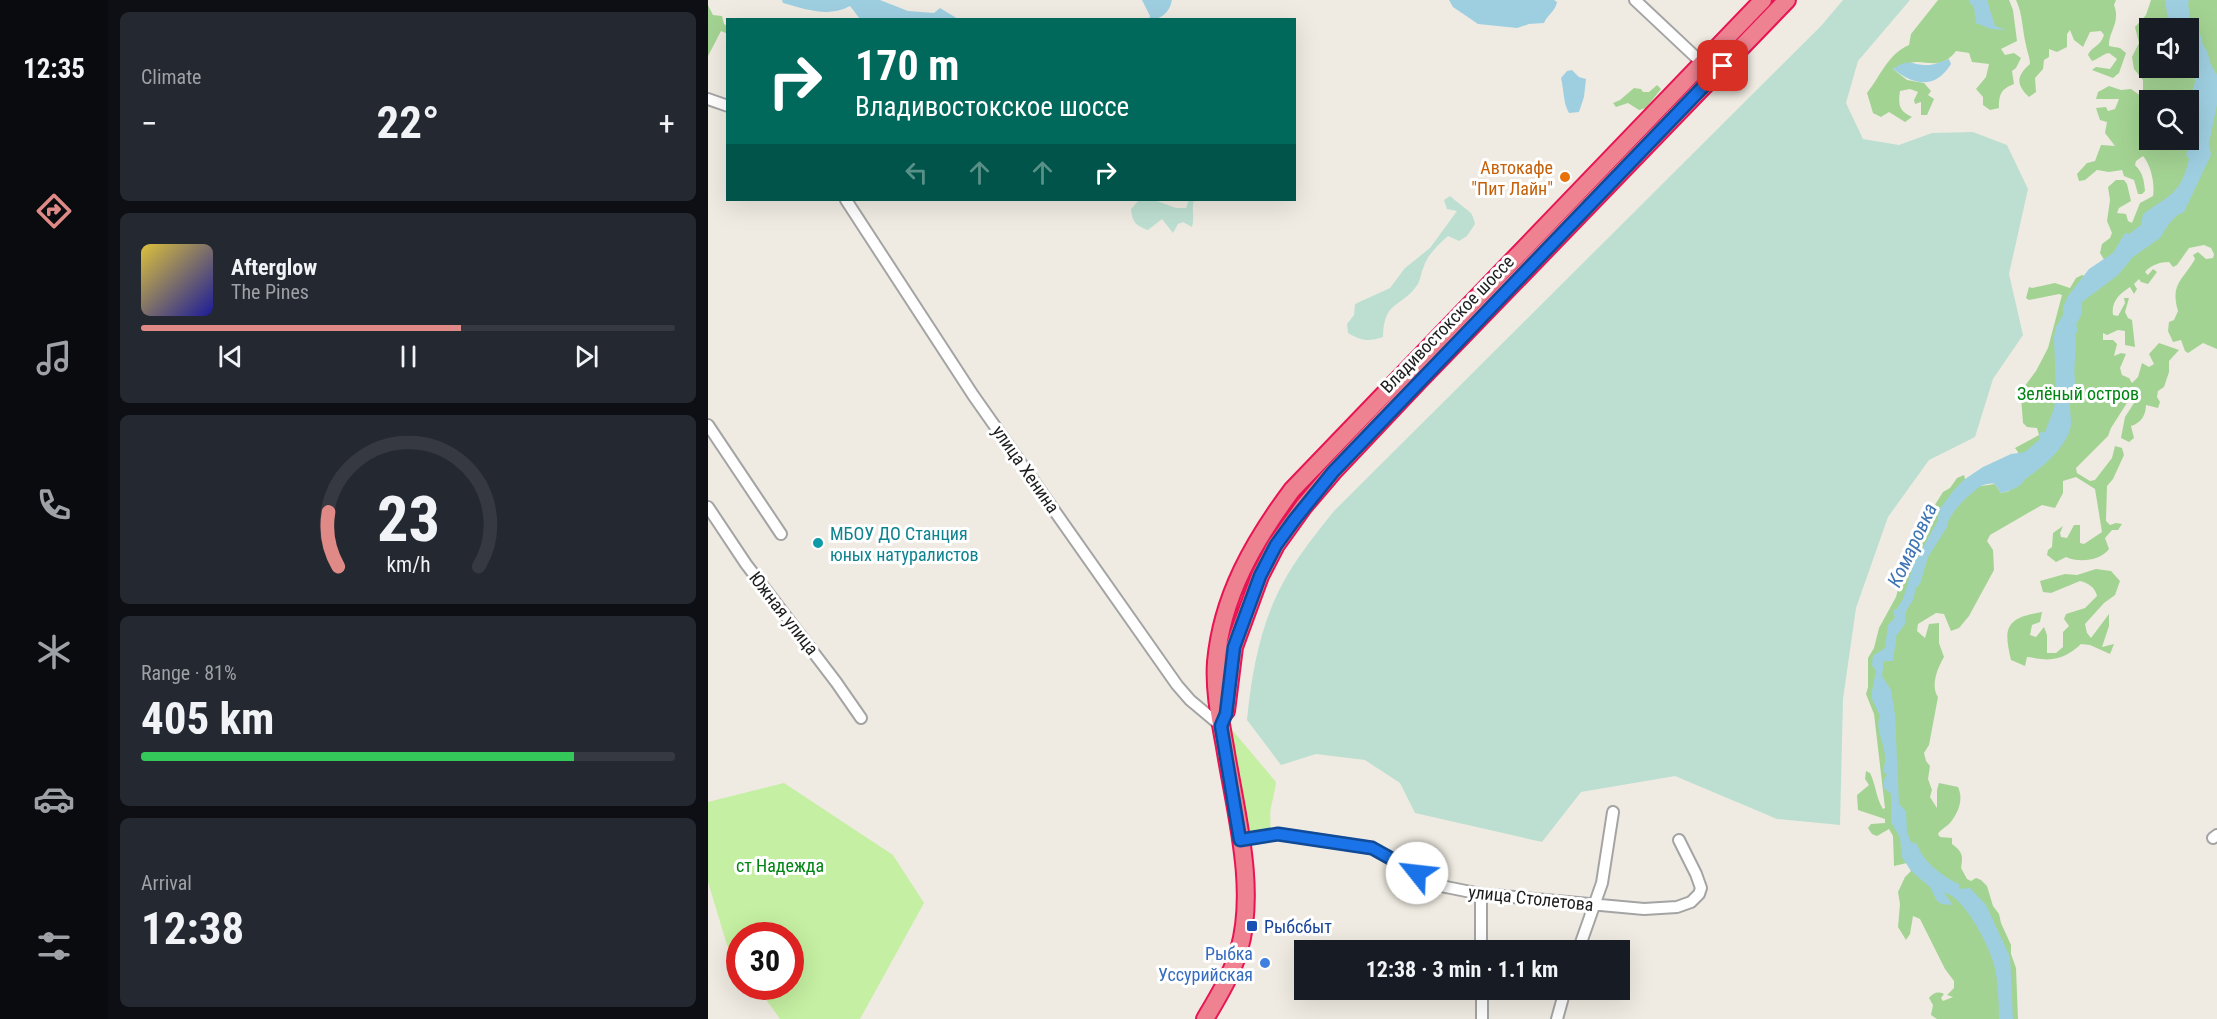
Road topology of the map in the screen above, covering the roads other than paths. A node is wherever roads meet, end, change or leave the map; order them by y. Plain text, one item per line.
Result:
1 (1635, 0) edge
2 (1763, 0) edge
3 (1787, 0) edge
4 (1702, 63) junction
5 (708, 99) edge
6 (726, 105) edge
7 (847, 201) edge
8 (708, 425) edge
9 (1309, 473) junction
10 (1322, 484) junction
11 (708, 507) edge
12 (781, 534) dead end
13 (861, 718) dead end
14 (1221, 726) junction
15 (1612, 812) dead end
16 (1240, 840) junction
17 (1679, 840) dead end
18 (1481, 894) junction
19 (1593, 905) junction
20 (1481, 940) edge
21 (1582, 940) edge
22 (1482, 1000) edge
23 (1562, 1000) edge
24 (1205, 1019) edge
25 (1482, 1019) edge
26 (1557, 1019) edge

1 - 4 street
2 - 4 highway, Владивостокское шоссе
3 - 10 highway, Владивостокское шоссе
4 - 9 highway, Владивостокское шоссе
5 - 6 street
7 - 14 street, улица Хенина
8 - 12 street
9 - 10 highway
9 - 14 highway, Владивостокское шоссе
10 - 14 highway, Владивостокское шоссе
11 - 13 street, Южная улица
14 - 16 highway, Владивостокское шоссе
15 - 19 street
16 - 18 street, улица Столетова
16 - 24 highway, Владивостокское шоссе
17 - 19 street, улица Столетова
18 - 19 street, улица Столетова
18 - 20 street
19 - 21 street
22 - 25 street
23 - 26 street

